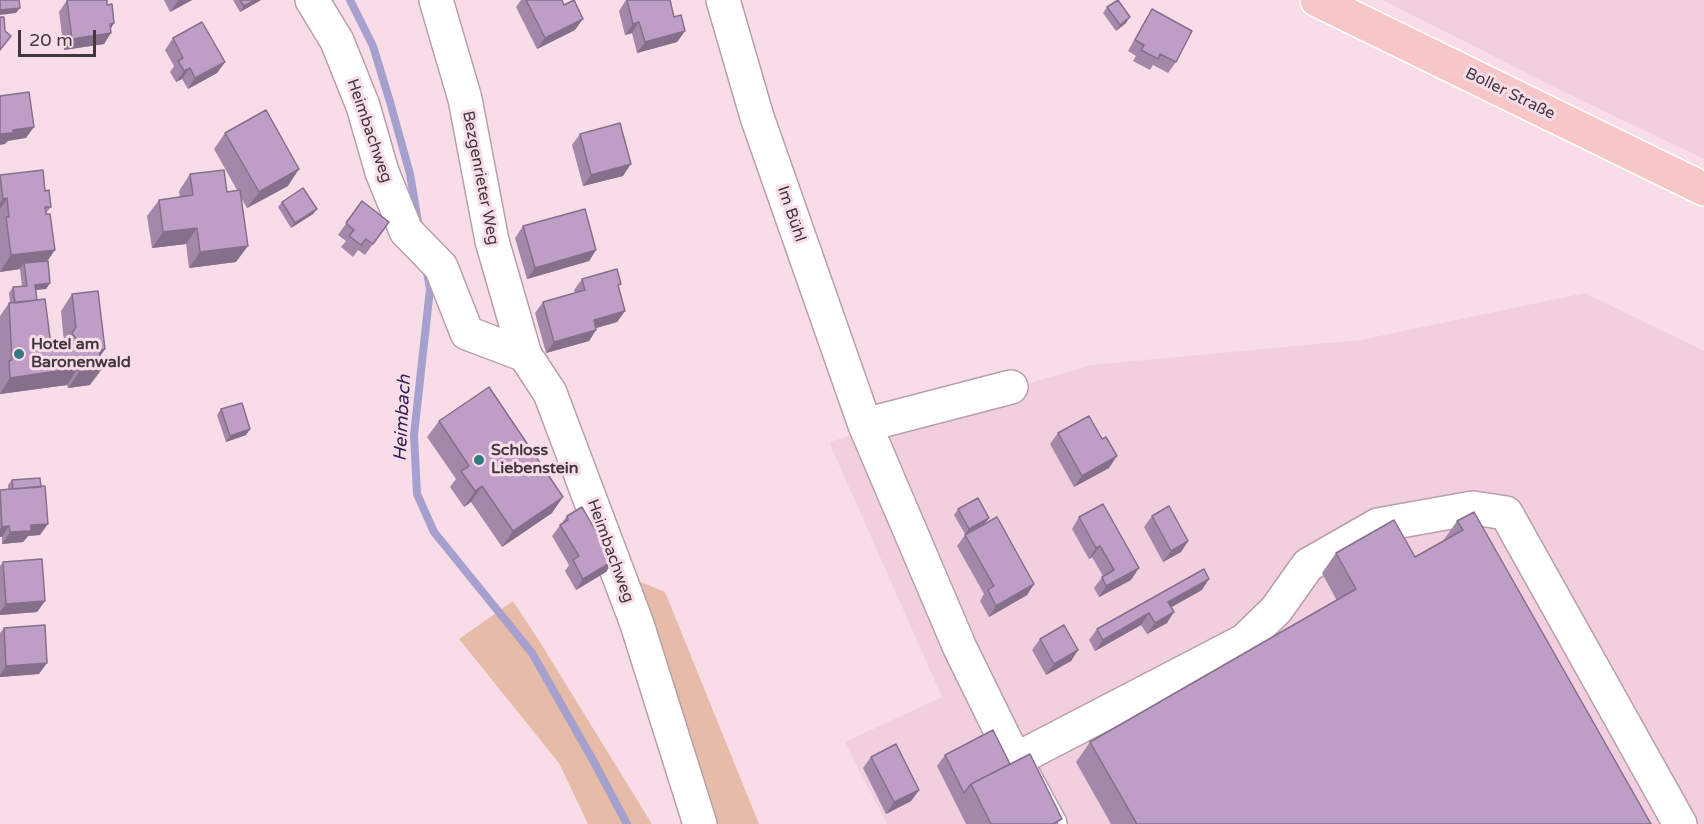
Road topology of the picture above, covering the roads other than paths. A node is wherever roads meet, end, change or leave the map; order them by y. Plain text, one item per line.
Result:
1 (312, 0) edge
2 (436, 0) edge
3 (723, 0) edge
4 (1317, 0) edge
5 (1704, 189) edge
6 (525, 355) junction
7 (1011, 387) dead end
8 (866, 425) junction
9 (1015, 760) junction
10 (700, 824) edge
11 (1050, 824) edge
12 (1680, 824) edge

1 - 6 street, Heimbachweg
2 - 6 street, Bezgenrieter Weg
3 - 8 street, Im Bühl
4 - 5 main road, Boller Straße
6 - 10 street, Heimbachweg
7 - 8 street
8 - 9 street, Im Bühl
9 - 11 street, Im Bühl
9 - 12 street

